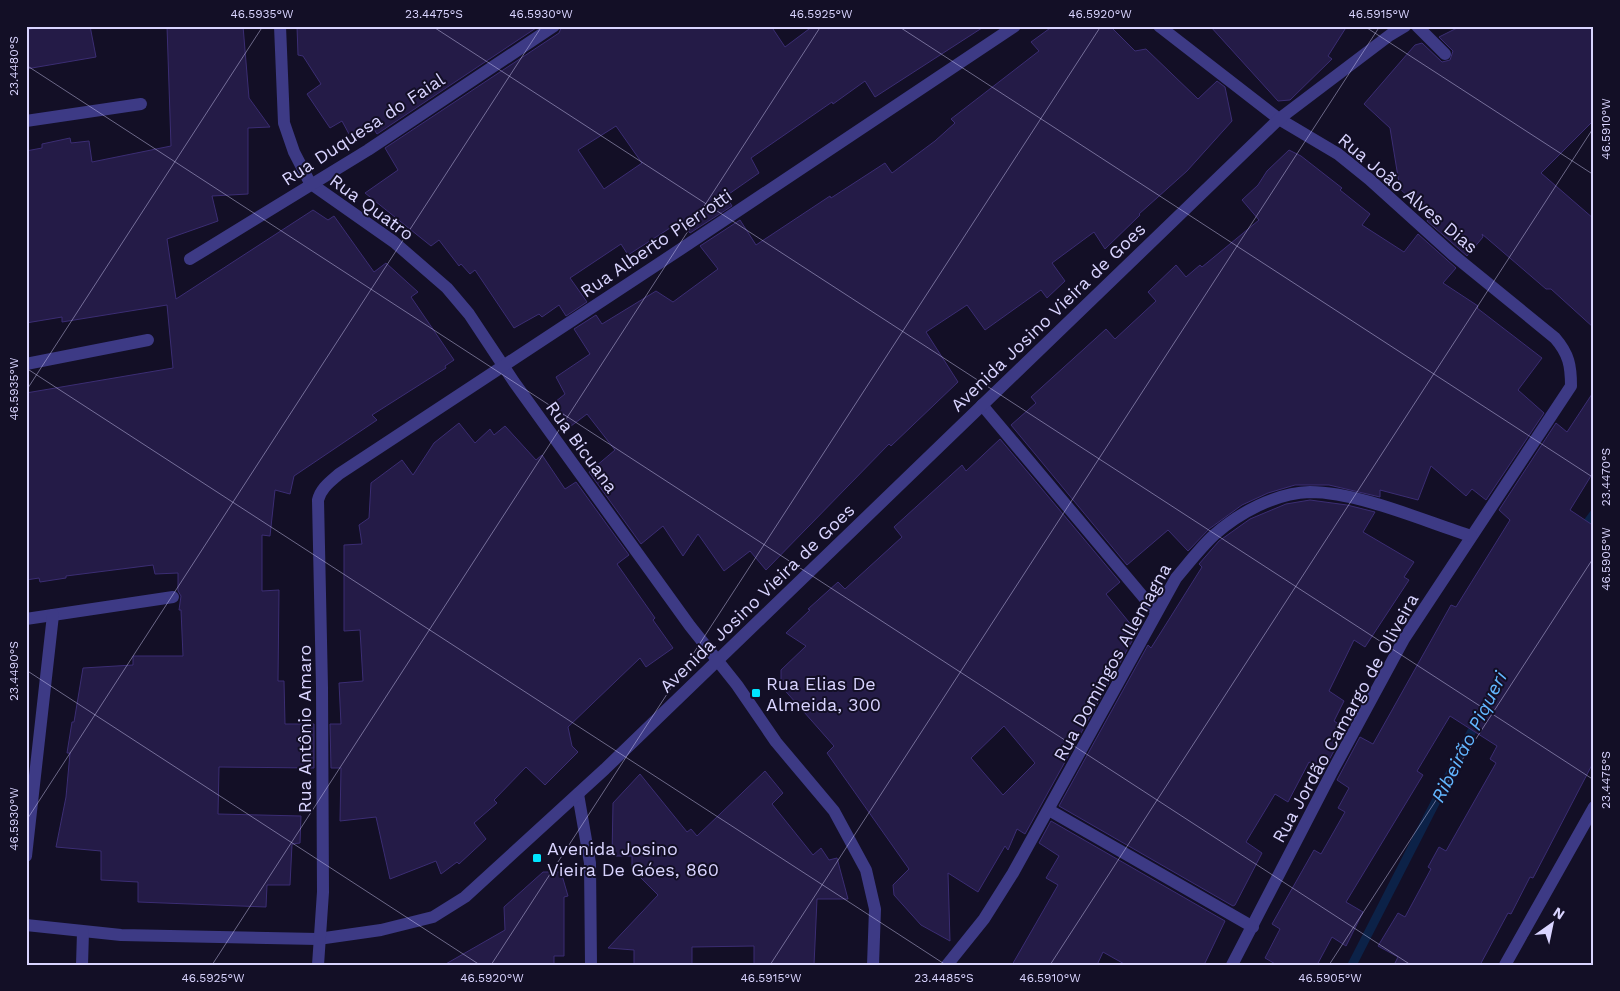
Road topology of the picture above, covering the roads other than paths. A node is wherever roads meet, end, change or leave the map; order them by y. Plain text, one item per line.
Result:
1 (280, 26) edge
2 (554, 26) edge
3 (1015, 26) edge
4 (1159, 26) edge
5 (1405, 26) edge
6 (1417, 26) edge
7 (1445, 54) dead end
8 (141, 104) dead end
9 (1279, 119) junction
10 (26, 121) edge
11 (310, 184) junction
12 (190, 258) dead end
13 (414, 259) joint
14 (148, 340) dead end
15 (26, 364) edge
16 (1571, 366) joint
17 (504, 367) junction
18 (982, 405) junction
19 (320, 493) joint
20 (1471, 536) junction
21 (173, 597) dead end
22 (1156, 612) junction
23 (53, 615) junction
24 (26, 620) edge
25 (717, 660) junction
26 (578, 794) junction
27 (1594, 807) edge
28 (1049, 810) junction
29 (26, 856) edge
30 (26, 925) edge
31 (1254, 927) junction
32 (83, 932) junction
33 (318, 939) junction
34 (82, 965) edge
35 (318, 965) edge
36 (590, 965) edge
37 (873, 965) edge
38 (948, 965) edge
39 (1232, 965) edge
40 (1505, 965) edge

1 - 11 street
2 - 11 street, Rua Duquesa do Faial
3 - 17 street, Rua Alberto Pierrotti
4 - 9 street, Rua João Alves Dias
5 - 9 street, Avenida Josino Vieira de Goes
6 - 7 street
8 - 10 street
9 - 16 street, Rua João Alves Dias
9 - 18 street, Avenida Josino Vieira de Goes
11 - 12 street, Rua Duquesa do Faial
11 - 13 street, Rua Quatro
13 - 17 street, Rua Bicuana
14 - 15 street
16 - 20 street, Rua Jordão Camargo de Oliveira
17 - 19 street, Rua Alberto Pierrotti
17 - 25 street, Rua Bicuana
18 - 22 street
18 - 25 street, Avenida Josino Vieira de Goes
19 - 33 street, Rua Antônio Amaro
20 - 22 street, Rua Domingos Allemagna
20 - 31 street, Rua Jordão Camargo de Oliveira
21 - 23 street
22 - 28 street, Rua Domingos Allemagna
23 - 24 street
23 - 29 street
25 - 26 street, Avenida Josino Vieira de Goes
25 - 37 street, Rua Bicuana
26 - 33 street, Avenida Josino Vieira de Goes
26 - 36 street
27 - 40 street
28 - 31 street
28 - 38 street, Rua Domingos Allemagna
30 - 32 street, Avenida Josino Vieira de Goes
31 - 39 street, Rua Jordão Camargo de Oliveira
32 - 33 street, Avenida Josino Vieira de Goes
32 - 34 street
33 - 35 street, Rua Antônio Amaro

